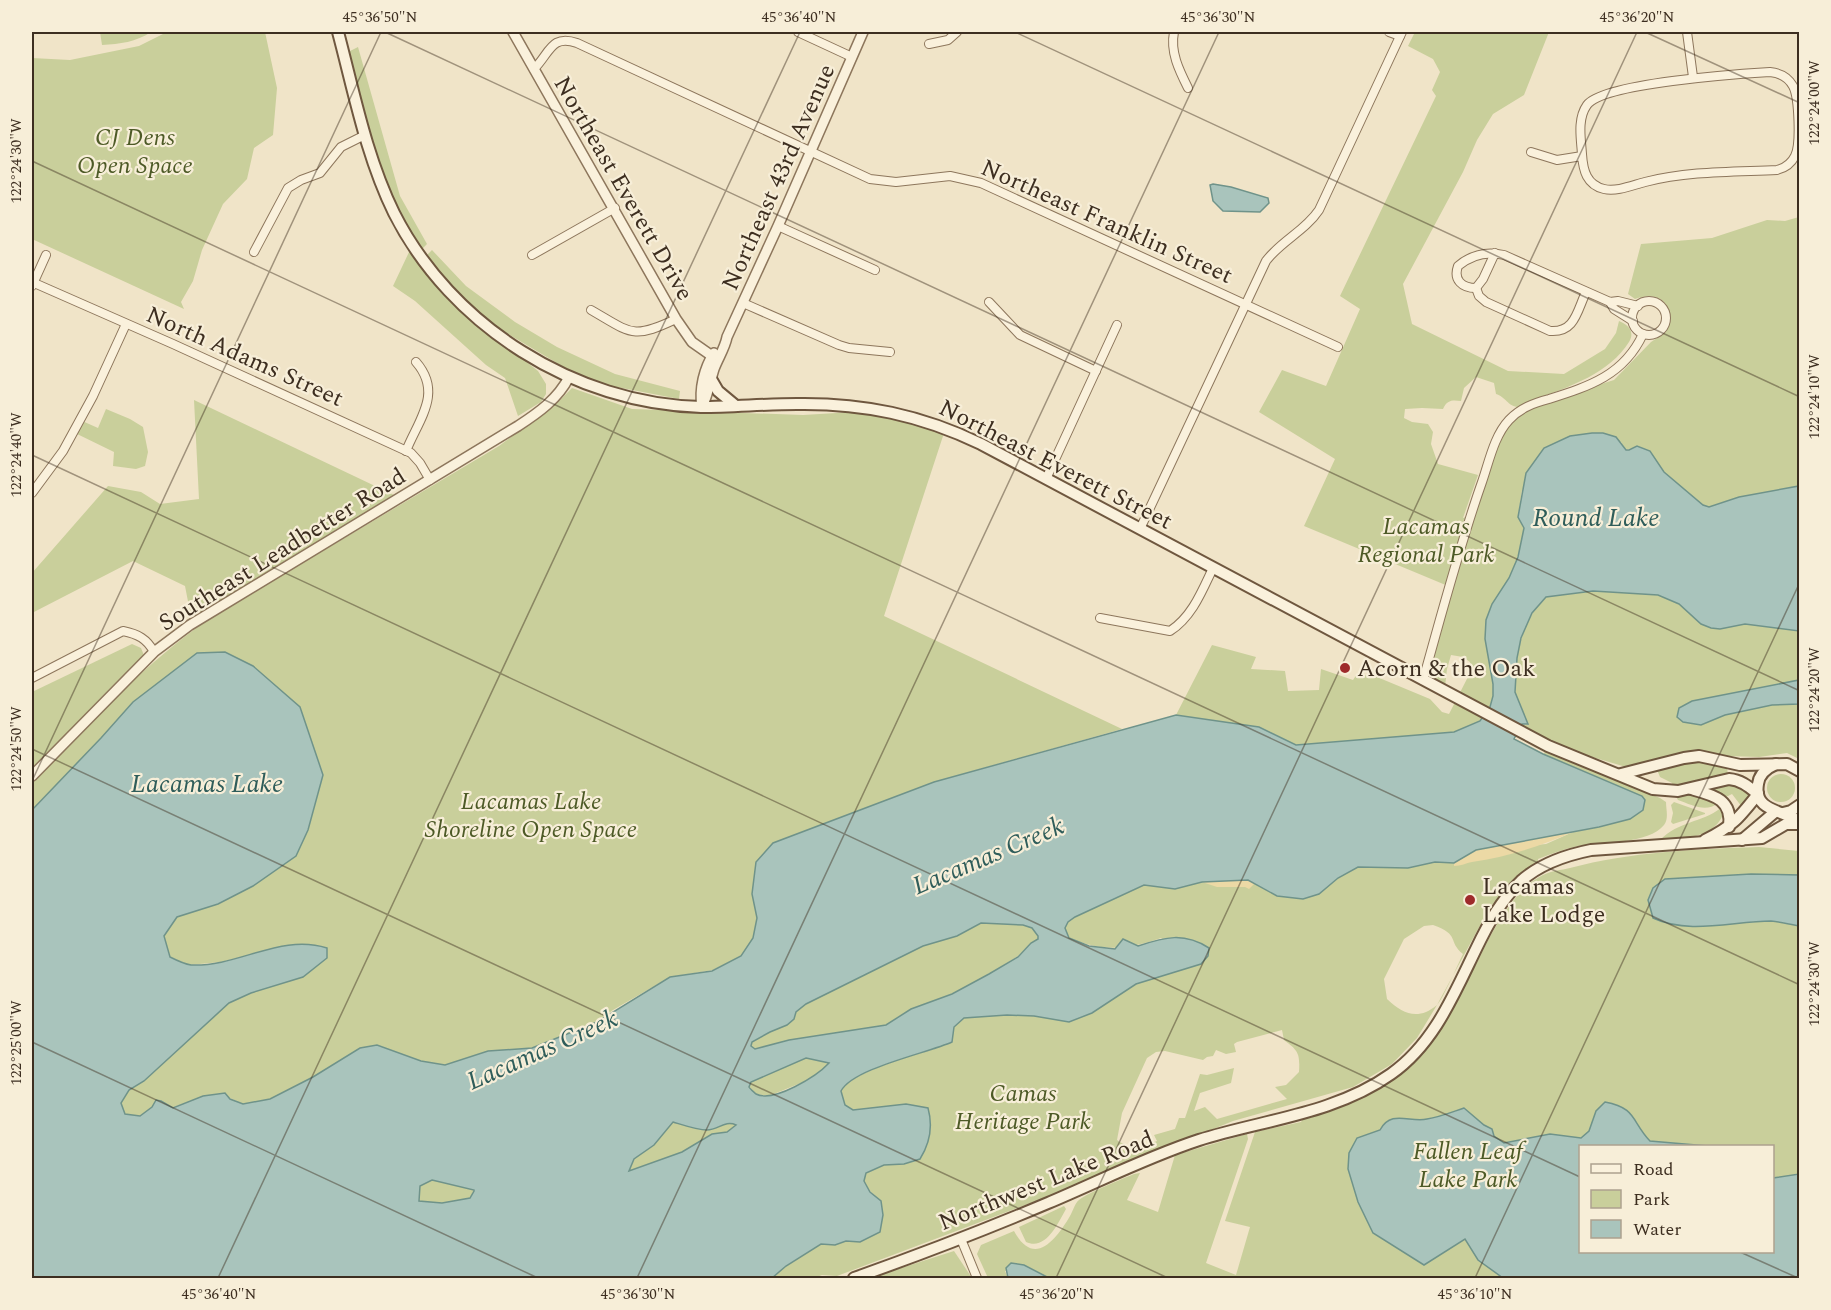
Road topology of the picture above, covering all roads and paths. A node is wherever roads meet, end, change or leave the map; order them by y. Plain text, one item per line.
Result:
1 (338, 32) edge
2 (513, 32) edge
3 (798, 32) edge
4 (863, 32) edge
5 (957, 32) edge
6 (1174, 32) edge
7 (1389, 32) edge
8 (1687, 32) edge
9 (1401, 34) edge
10 (929, 44) dead end
11 (852, 57) junction
12 (534, 69) junction
13 (1694, 77) junction
14 (1188, 88) dead end
15 (365, 135) junction
16 (811, 151) junction
17 (1532, 152) dead end
18 (1582, 156) junction
19 (615, 208) junction
20 (778, 226) junction
21 (254, 252) dead end
22 (1495, 253) junction
23 (46, 255) dead end
24 (532, 255) dead end
25 (875, 270) dead end
26 (32, 284) edge
27 (1476, 288) junction
28 (1586, 292) junction
29 (989, 302) dead end
30 (1610, 302) junction
31 (743, 303) junction
32 (1246, 305) junction
33 (1638, 306) junction
34 (591, 310) dead end
35 (676, 319) junction
36 (1633, 321) junction
37 (126, 324) junction
38 (1117, 325) dead end
39 (1643, 334) junction
40 (727, 337) junction
41 (1338, 347) dead end
42 (890, 352) dead end
43 (712, 356) junction
44 (416, 362) dead end
45 (1096, 371) junction
46 (569, 377) junction
47 (711, 379) junction
48 (736, 406) junction
49 (702, 407) junction
50 (406, 451) junction
51 (1046, 479) junction
52 (430, 480) junction
53 (32, 493) edge
54 (1140, 529) junction
55 (1213, 568) junction
56 (1100, 618) dead end
57 (154, 652) junction
58 (32, 678) edge
59 (1424, 680) junction
60 (1776, 764) junction
61 (1800, 771) edge
62 (1621, 774) junction
63 (32, 776) edge
64 (1691, 789) junction
65 (1758, 794) junction
66 (1800, 805) edge
67 (1778, 812) junction
68 (1800, 823) edge
69 (1729, 827) junction
70 (1742, 840) junction
71 (1702, 841) junction
72 (961, 1239) junction
73 (854, 1278) edge
74 (977, 1278) edge

1 - 15 main road, Northeast Everett Street
2 - 12 street, Northeast Everett Drive
3 - 11 street
4 - 11 street, Northeast 43rd Avenue
5 - 10 street
6 - 14 street
7 - 9 street
8 - 13 street
9 - 32 street
11 - 16 street, Northeast 43rd Avenue
12 - 16 street, Northeast Franklin Street
12 - 19 street, Northeast Everett Drive
13 - 18 street
13 - 18 street
15 - 21 street
15 - 46 main road, Northeast Everett Street
16 - 20 street, Northeast 43rd Avenue
16 - 32 street, Northeast Franklin Street
17 - 18 street
19 - 24 street
19 - 35 street, Northeast Everett Drive
20 - 25 street
20 - 31 street, Northeast 43rd Avenue
22 - 27 street
22 - 27 street
22 - 28 street
23 - 26 street
26 - 37 street, North Adams Street
27 - 28 street
28 - 30 street
29 - 45 street
30 - 33 street
30 - 36 street
31 - 40 street, Northeast 43rd Avenue
31 - 42 street
32 - 41 street, Northeast Franklin Street
32 - 54 street
33 - 36 street
33 - 39 street
34 - 35 street
35 - 43 street, Northeast Everett Drive
36 - 39 street
37 - 50 street, North Adams Street
37 - 53 street
38 - 45 street
39 - 59 street
40 - 43 street, Northeast 43rd Avenue
40 - 47 street, Northeast 43rd Avenue
43 - 49 street, Northeast 43rd Avenue
44 - 50 street
45 - 51 street
46 - 49 main road, Northeast Everett Street
46 - 52 street, Southeast Leadbetter Road
47 - 48 main road
47 - 49 street, Northeast 43rd Avenue
48 - 49 main road, Northeast Everett Street
48 - 51 main road, Northeast Everett Street
50 - 52 street, North Adams Street
51 - 54 main road, Northeast Everett Street
52 - 57 street, Southeast Leadbetter Road
54 - 55 main road, Northeast Everett Street
55 - 56 street
55 - 59 main road, Northeast Everett Street
57 - 58 street
57 - 63 street, Southeast Leadbetter Road
59 - 62 main road, Northeast Everett Street
60 - 61 main road
60 - 62 main road
60 - 65 main road
62 - 64 main road, Northeast Everett Street
64 - 65 main road, Northeast Everett Street
64 - 69 main road
65 - 67 main road, Northeast Everett Street
65 - 69 main road
66 - 67 main road
67 - 68 main road
67 - 70 main road
68 - 70 main road, Northwest Lake Road
69 - 71 main road
70 - 71 main road, Northwest Lake Road
71 - 72 main road, Northwest Lake Road
72 - 73 main road, Northwest Lake Road
72 - 74 street

